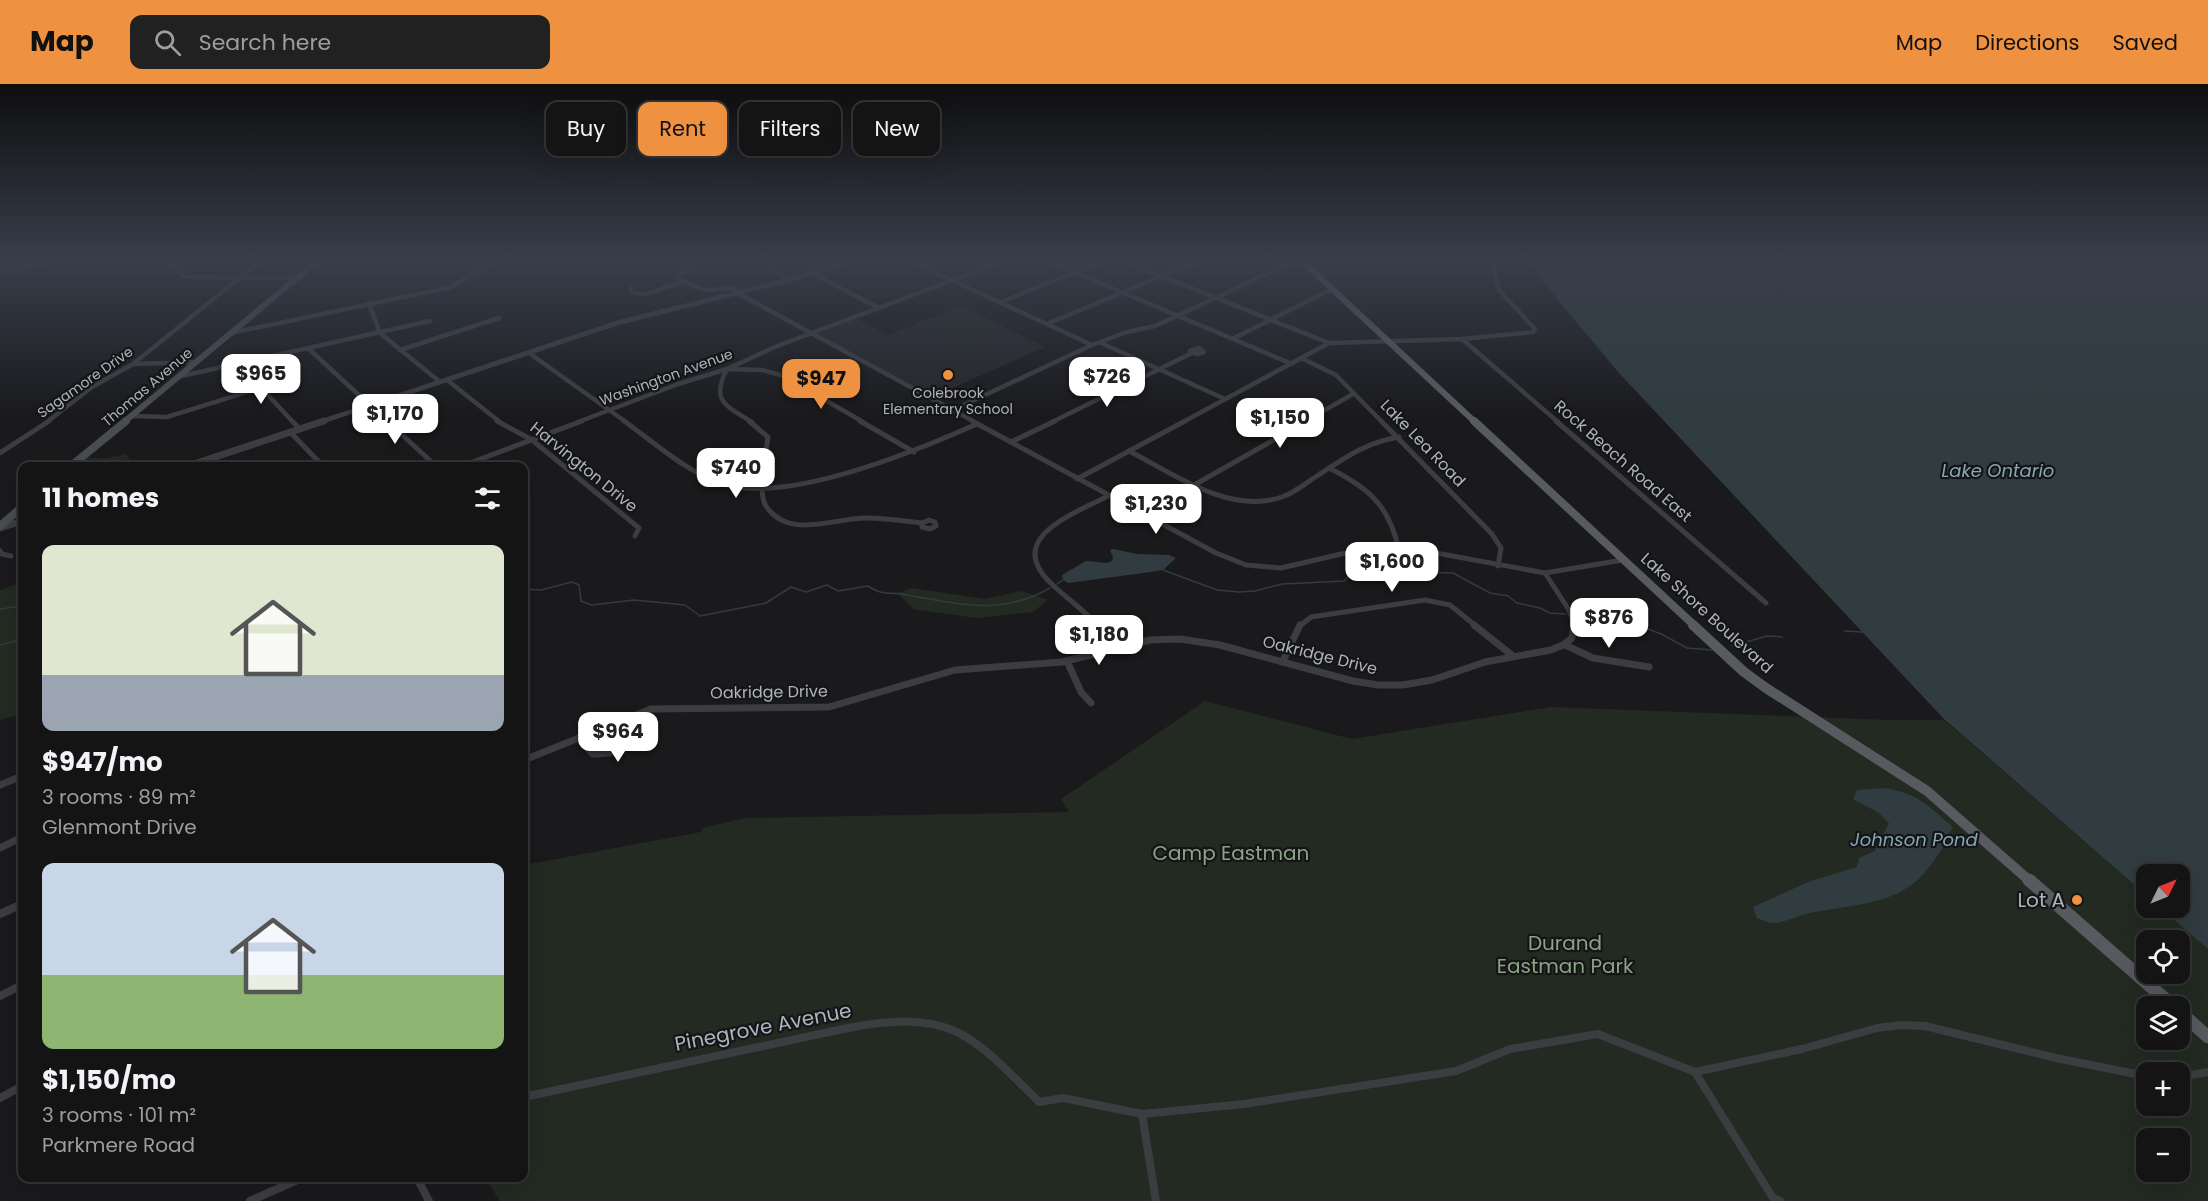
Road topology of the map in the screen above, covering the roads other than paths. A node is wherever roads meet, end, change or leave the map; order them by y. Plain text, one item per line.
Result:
1 (198, 310) edge
2 (258, 310) edge
3 (340, 310) edge
4 (371, 310) edge
5 (665, 310) edge
6 (769, 310) edge
7 (873, 310) edge
8 (1018, 310) edge
9 (1081, 310) edge
10 (1163, 310) edge
11 (1189, 310) edge
12 (1245, 310) edge
13 (1290, 310) edge
14 (1355, 310) edge
15 (1518, 310) edge
16 (1176, 316) junction
17 (499, 318) dead end
18 (1270, 320) junction
19 (430, 321) dead end
20 (1047, 324) junction
21 (230, 333) junction
22 (380, 333) junction
23 (811, 333) junction
24 (1232, 339) junction
25 (1462, 339) junction
26 (1389, 342) junction
27 (1101, 343) junction
28 (1329, 343) junction
29 (1092, 345) junction
30 (309, 349) junction
31 (400, 350) junction
32 (529, 353) junction
33 (1192, 354) dead end
34 (1301, 358) junction
35 (195, 362) junction
36 (1292, 363) junction
37 (134, 364) junction
38 (239, 364) junction
39 (727, 369) junction
40 (1160, 370) junction
41 (177, 378) junction
42 (447, 380) junction
43 (440, 382) junction
44 (260, 388) junction
45 (1353, 394) junction
46 (1225, 399) junction
47 (369, 406) junction
48 (610, 410) junction
49 (953, 410) junction
50 (130, 416) junction
51 (977, 424) junction
52 (300, 429) junction
53 (290, 432) junction
54 (1399, 437) junction
55 (532, 440) junction
56 (1011, 442) junction
57 (1129, 451) junction
58 (914, 452) junction
59 (0, 453) edge
60 (206, 461) joint
61 (76, 462) edge
62 (202, 462) edge
63 (319, 462) edge
64 (432, 462) edge
65 (473, 462) edge
66 (1329, 468) junction
67 (1077, 479) junction
68 (1196, 484) junction
69 (762, 487) junction
70 (1108, 495) junction
71 (18, 511) edge
72 (18, 522) edge
73 (922, 523) dead end
74 (0, 527) edge
75 (635, 536) dead end
76 (1398, 546) junction
77 (0, 551) edge
78 (11, 556) dead end
79 (1623, 560) junction
80 (1498, 566) junction
81 (1545, 573) junction
82 (1766, 603) dead end
83 (1565, 645) junction
84 (1111, 650) junction
85 (1513, 656) junction
86 (1066, 661) junction
87 (1283, 661) junction
88 (1649, 667) dead end
89 (1091, 704) dead end
90 (612, 724) junction
91 (578, 738) junction
92 (528, 758) edge
93 (18, 778) edge
94 (0, 785) edge
95 (18, 839) edge
96 (0, 848) edge
97 (18, 906) edge
98 (0, 915) edge
99 (18, 987) edge
100 (0, 996) edge
101 (2162, 996) edge
102 (2190, 1021) edge
103 (2208, 1037) edge
104 (1695, 1072) junction
105 (2208, 1072) edge
106 (2136, 1074) edge
107 (2190, 1075) edge
108 (18, 1088) edge
109 (528, 1096) edge
110 (0, 1098) edge
111 (1143, 1114) junction
112 (293, 1182) edge
113 (419, 1182) edge
114 (250, 1201) edge
115 (429, 1201) edge
116 (1156, 1201) edge
117 (1780, 1201) edge

1 - 37 street, Sagamore Drive
2 - 21 main road, Thomas Avenue
3 - 21 street
4 - 22 street
5 - 32 street
6 - 23 street
7 - 23 street, Washington Avenue
8 - 20 street
9 - 20 street
10 - 16 street
11 - 16 street
12 - 18 street
13 - 18 street
14 - 26 main road, Lake Shore Boulevard
15 - 25 street
16 - 24 street
16 - 27 street
17 - 31 street
18 - 24 street
18 - 28 street
19 - 22 street
20 - 29 street
21 - 35 main road, Thomas Avenue
22 - 30 street
22 - 31 street
23 - 39 street, Washington Avenue
23 - 49 street
24 - 36 street
25 - 26 street
25 - 82 street, Rock Beach Road East
26 - 28 street
26 - 79 main road, Lake Shore Boulevard
27 - 29 street
27 - 40 street
28 - 34 street
29 - 49 street
30 - 38 street
30 - 47 street
31 - 43 street
32 - 42 street
32 - 48 street
33 - 40 street
34 - 36 street
34 - 45 street, Lake Lea Road
35 - 37 street
35 - 41 main road, Thomas Avenue
36 - 46 street
37 - 59 street, Sagamore Drive
38 - 41 street
38 - 44 street
39 - 48 street, Washington Avenue
39 - 58 street
39 - 69 street
40 - 46 street
40 - 56 street
41 - 50 main road, Thomas Avenue
42 - 43 street
42 - 55 street, Harvington Drive
43 - 47 street
44 - 50 street
44 - 52 street
45 - 54 street, Lake Lea Road
45 - 68 street
46 - 57 street
47 - 52 street
47 - 64 street
48 - 55 street, Washington Avenue
48 - 69 street
49 - 51 street
50 - 61 main road, Thomas Avenue
51 - 56 street
51 - 58 street
52 - 53 street
53 - 60 street
53 - 63 street
54 - 66 street
54 - 80 street, Lake Lea Road
55 - 65 street, Washington Avenue
55 - 75 street, Harvington Drive
56 - 67 street
57 - 67 street
57 - 68 street
58 - 69 street
60 - 62 street
66 - 68 street
66 - 76 street
67 - 70 street
69 - 73 street
70 - 76 street
70 - 84 street
71 - 74 main road
72 - 74 street
76 - 80 street
77 - 78 street
79 - 81 street
79 - 101 main road, Lake Shore Boulevard
80 - 81 street
81 - 83 street
83 - 85 street, Oakridge Drive
83 - 88 street
84 - 86 street, Oakridge Drive
84 - 87 street, Oakridge Drive
85 - 87 street, Oakridge Drive
85 - 87 street
86 - 89 street
86 - 90 street, Oakridge Drive
90 - 91 street, Oakridge Drive
90 - 91 street
91 - 92 street, Oakridge Drive
93 - 94 street
95 - 96 street
97 - 98 street
99 - 100 street
102 - 103 main road
104 - 106 street
104 - 111 street
104 - 117 street
105 - 107 street
108 - 110 street
109 - 111 street, Pinegrove Avenue
111 - 116 street
112 - 114 street
113 - 115 street

